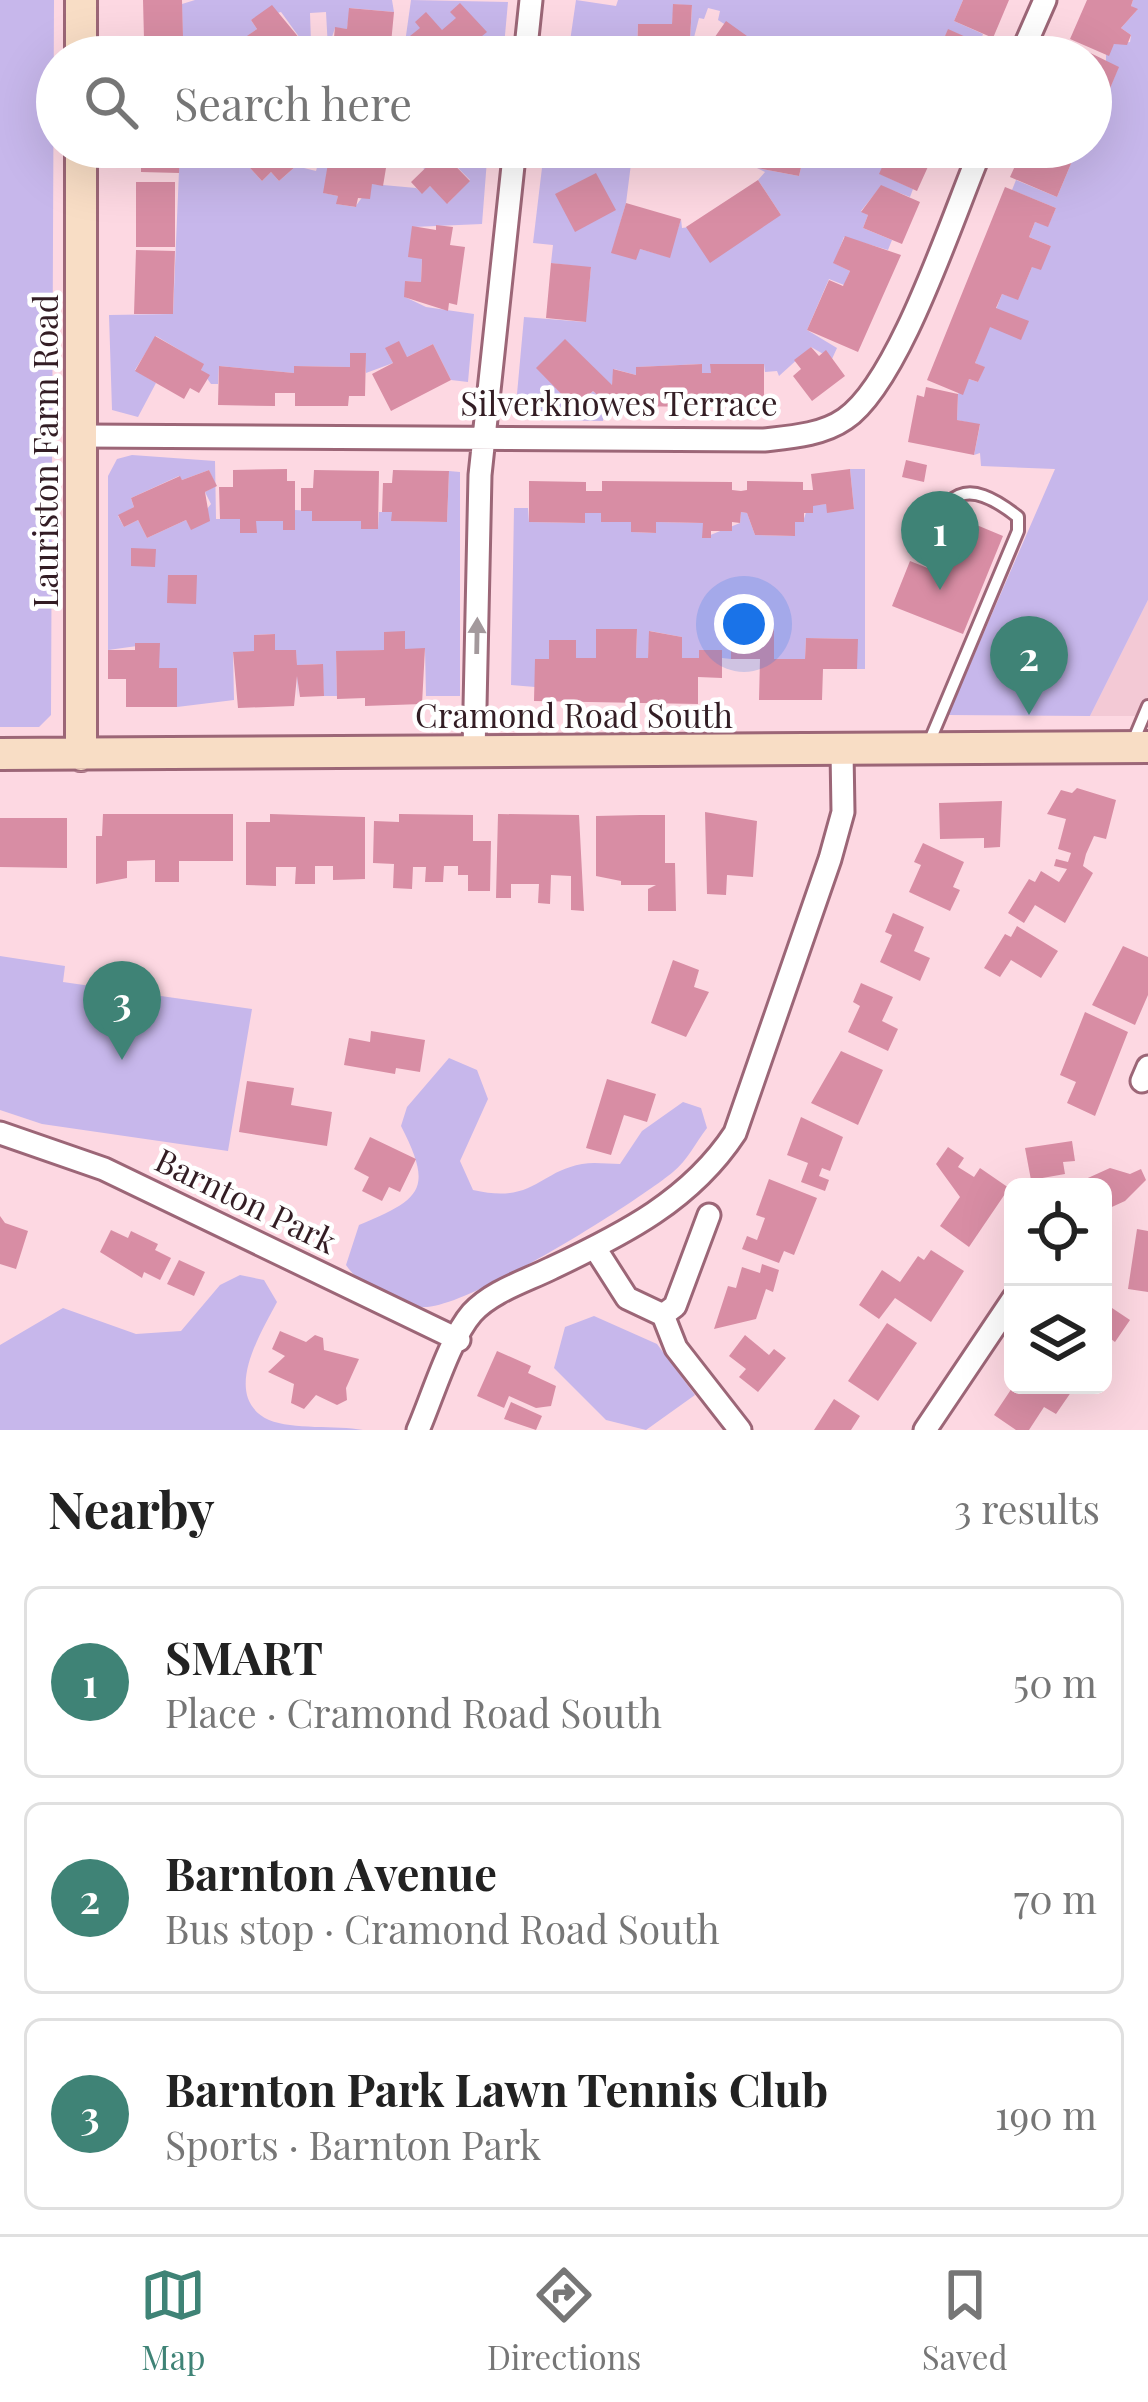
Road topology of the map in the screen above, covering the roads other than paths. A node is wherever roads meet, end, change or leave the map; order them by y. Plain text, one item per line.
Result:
1 (80, 0) edge
2 (531, 0) edge
3 (1045, 0) edge
4 (81, 36) edge
5 (527, 36) edge
6 (1029, 36) edge
7 (81, 168) edge
8 (513, 168) edge
9 (973, 168) edge
10 (83, 436) junction
11 (483, 437) junction
12 (923, 547) dead end
13 (1148, 706) edge
14 (1140, 747) edge
15 (927, 748) junction
16 (842, 751) junction
17 (475, 753) junction
18 (0, 754) edge
19 (81, 755) junction
20 (0, 1133) edge
21 (710, 1215) dead end
22 (595, 1248) junction
23 (1004, 1312) edge
24 (663, 1315) junction
25 (459, 1340) junction
26 (418, 1430) edge
27 (740, 1430) edge
28 (925, 1430) edge

1 - 4 street
2 - 5 street
3 - 6 street
7 - 10 street, Lauriston Farm Road
8 - 11 street
9 - 11 street, Silverknowes Terrace
10 - 11 street, Silverknowes Terrace
10 - 19 street, Lauriston Farm Road
17 -> 11 street
12 - 15 lane
13 - 14 lane
14 - 15 street, Cramond Road South
15 - 16 street, Cramond Road South
16 - 17 street, Cramond Road South
16 - 22 street
17 - 19 street, Cramond Road South
18 - 19 street, Cramond Road South
20 - 25 street, Barnton Park
21 - 24 street
22 - 24 street
22 - 25 street
23 - 28 street
24 - 27 street
25 - 26 street

